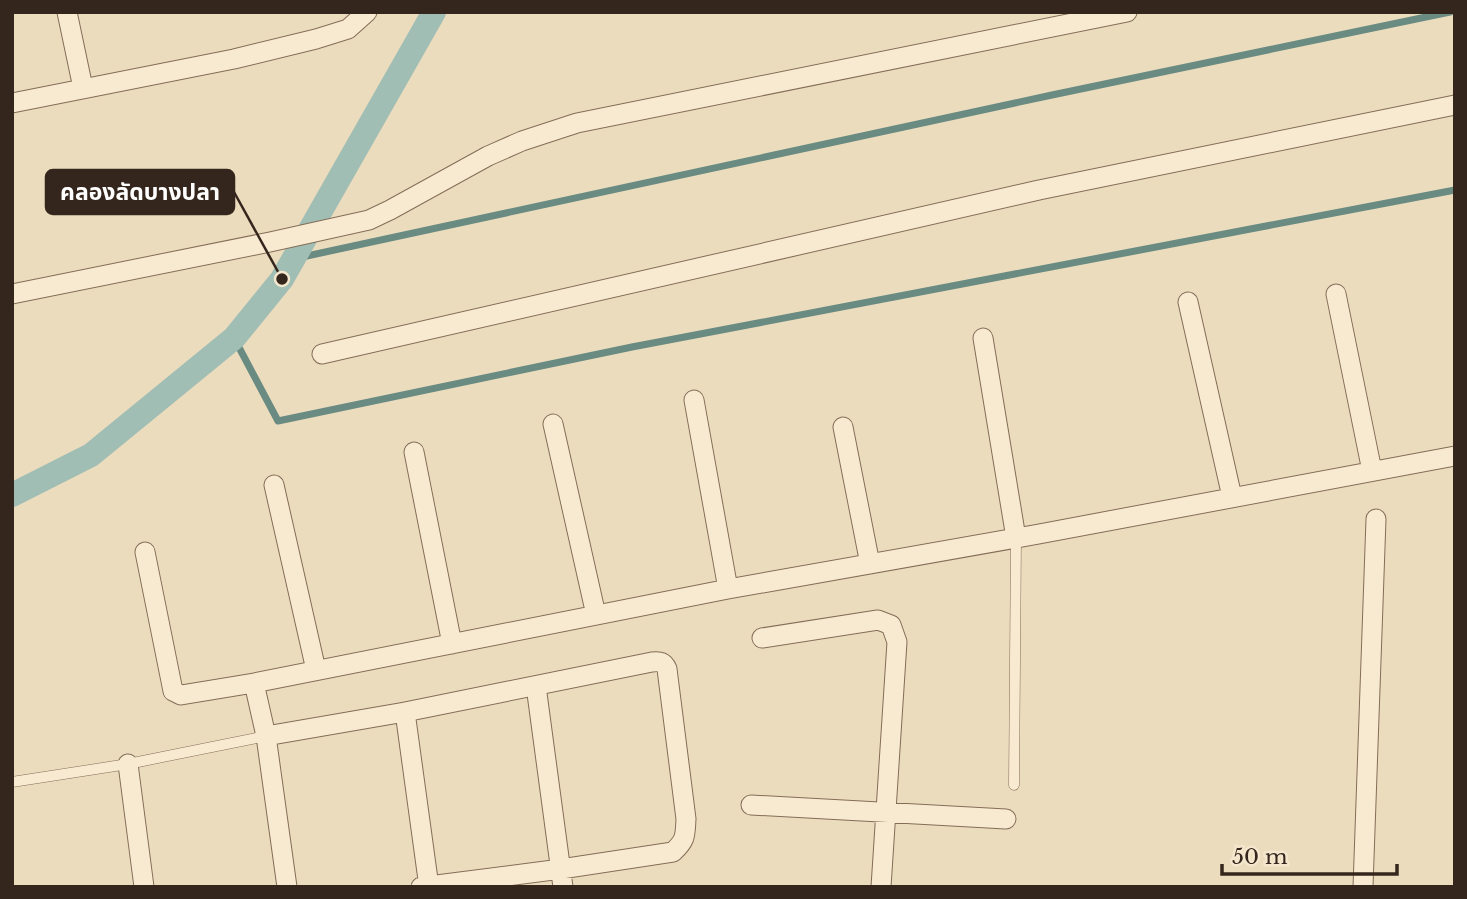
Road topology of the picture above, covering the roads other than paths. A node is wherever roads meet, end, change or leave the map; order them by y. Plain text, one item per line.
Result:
1 (67, 12) edge
2 (367, 12) edge
3 (1127, 12) edge
4 (1073, 18) edge
5 (83, 89) junction
6 (12, 103) edge
7 (1455, 105) edge
8 (12, 294) edge
9 (1336, 295) dead end
10 (1188, 302) dead end
11 (984, 338) dead end
12 (322, 354) dead end
13 (694, 400) dead end
14 (553, 424) dead end
15 (843, 426) dead end
16 (414, 452) dead end
17 (1455, 456) edge
18 (1372, 471) junction
19 (274, 485) dead end
20 (1232, 497) junction
21 (1376, 519) dead end
22 (1016, 538) junction
23 (145, 552) dead end
24 (870, 564) junction
25 (727, 589) junction
26 (596, 615) junction
27 (762, 638) dead end
28 (452, 644) junction
29 (316, 670) junction
30 (254, 683) junction
31 (536, 686) junction
32 (405, 712) junction
33 (266, 736) junction
34 (128, 764) junction
35 (12, 782) edge
36 (1014, 785) dead end
37 (751, 804) dead end
38 (885, 811) junction
39 (1006, 820) dead end
40 (562, 878) edge
41 (427, 886) edge
42 (144, 887) edge
43 (287, 887) edge
44 (881, 887) edge
45 (1363, 887) edge

1 - 5 street
2 - 5 street
3 - 4 street
4 - 8 street
5 - 6 street
7 - 12 street
9 - 18 street
10 - 20 street
11 - 22 street
13 - 25 street
14 - 26 street
15 - 24 street
16 - 28 street
17 - 18 street
18 - 20 street
19 - 29 street
20 - 22 street
21 - 45 street
22 - 24 street
22 - 36 lane
23 - 30 street
24 - 25 street
25 - 26 street
26 - 28 street
27 - 38 street
28 - 29 street
29 - 30 street
30 - 33 street
31 - 32 street
31 - 40 street
31 - 40 street
32 - 33 street
32 - 41 street
33 - 34 lane
33 - 43 street
34 - 35 lane
34 - 42 street
37 - 38 street
38 - 39 street
38 - 44 street
40 - 41 street

